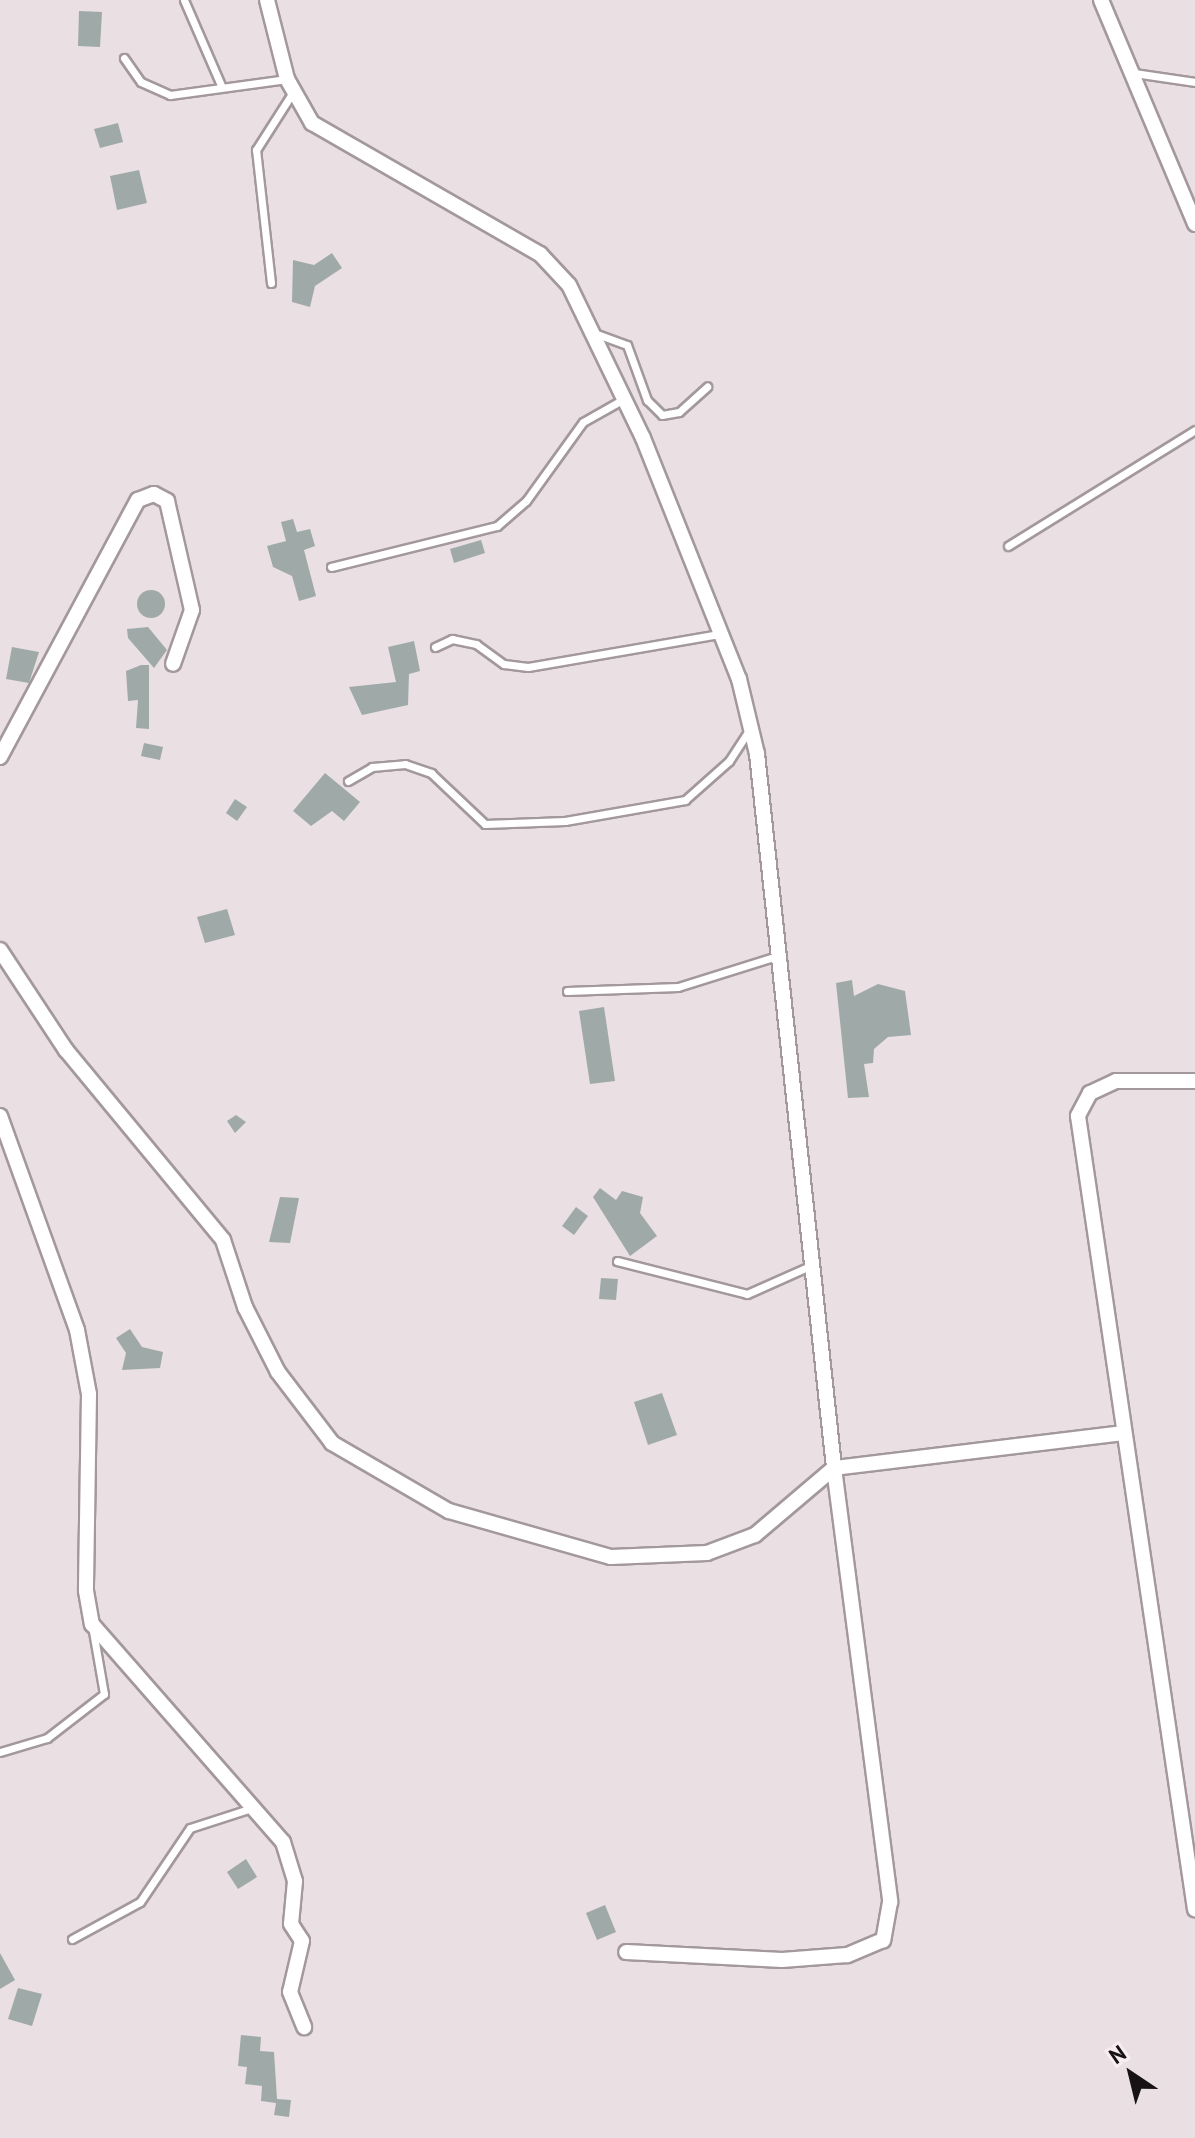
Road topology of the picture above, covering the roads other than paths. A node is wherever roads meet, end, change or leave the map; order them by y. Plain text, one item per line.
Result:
1 (184, 0) edge
2 (267, 0) edge
3 (1101, 0) edge
4 (124, 58) dead end
5 (1134, 73) junction
6 (1195, 82) edge
7 (221, 85) junction
8 (290, 86) junction
9 (1195, 224) edge
10 (271, 283) dead end
11 (594, 333) junction
12 (707, 387) dead end
13 (622, 400) junction
14 (1195, 430) edge
15 (1008, 546) dead end
16 (331, 567) dead end
17 (719, 634) junction
18 (435, 647) dead end
19 (173, 664) dead end
20 (751, 728) junction
21 (0, 757) edge
22 (348, 781) dead end
23 (782, 955) junction
24 (1, 956) edge
25 (567, 991) dead end
26 (1195, 1081) edge
27 (0, 1116) edge
28 (617, 1261) dead end
29 (812, 1265) junction
30 (1123, 1433) junction
31 (834, 1468) junction
32 (92, 1624) junction
33 (0, 1752) edge
34 (252, 1808) junction
35 (1195, 1909) edge
36 (72, 1939) dead end
37 (626, 1952) dead end
38 (304, 2027) dead end

1 - 7 lane
2 - 8 street
3 - 5 street
4 - 7 lane
5 - 6 lane
5 - 9 street
7 - 8 lane
8 - 10 lane
8 - 11 street
11 - 12 lane
11 - 13 street
13 - 16 lane
13 - 17 street
14 - 15 lane
17 - 18 lane
17 - 20 street
19 - 21 street
20 - 22 lane
20 - 23 street
23 - 25 lane
23 - 29 street
24 - 31 street
26 - 30 street
27 - 32 street
28 - 29 lane
29 - 31 street
30 - 31 street
30 - 35 street
31 - 37 street
32 - 33 lane
32 - 34 street
34 - 36 lane
34 - 38 street

